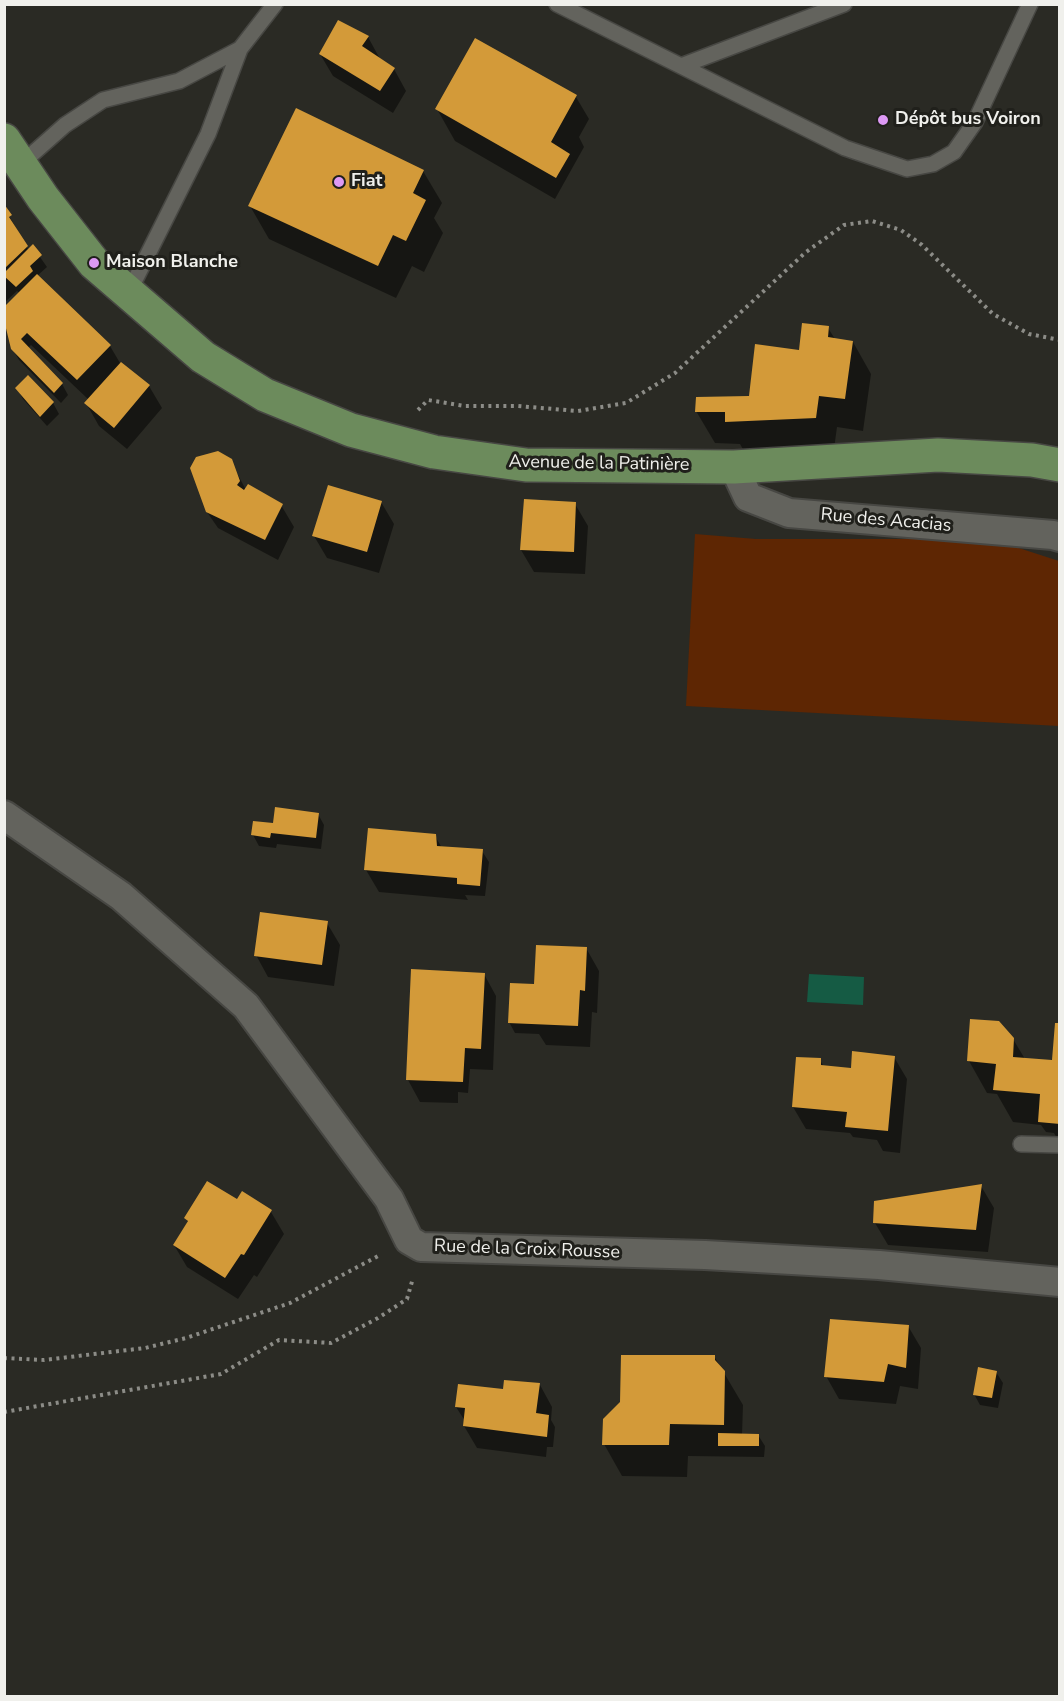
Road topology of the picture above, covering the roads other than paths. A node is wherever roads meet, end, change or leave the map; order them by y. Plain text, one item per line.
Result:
1 (275, 4) edge
2 (557, 4) edge
3 (844, 4) edge
4 (1030, 4) edge
5 (240, 49) junction
6 (681, 66) junction
7 (13, 152) edge
8 (128, 294) junction
9 (1059, 465) edge
10 (734, 466) junction
11 (1059, 537) edge
12 (4, 815) edge
13 (1021, 1144) dead end
14 (1059, 1145) edge
15 (1059, 1282) edge

1 - 5 lane
2 - 6 lane
3 - 6 lane
4 - 6 lane
5 - 7 lane
5 - 8 lane
7 - 8 main road, Avenue de la Patinière
8 - 10 main road, Avenue de la Patinière
9 - 10 main road, Avenue de la Patinière
10 - 11 street, Rue des Acacias
12 - 15 street, Rue de la Croix Rousse
13 - 14 lane

